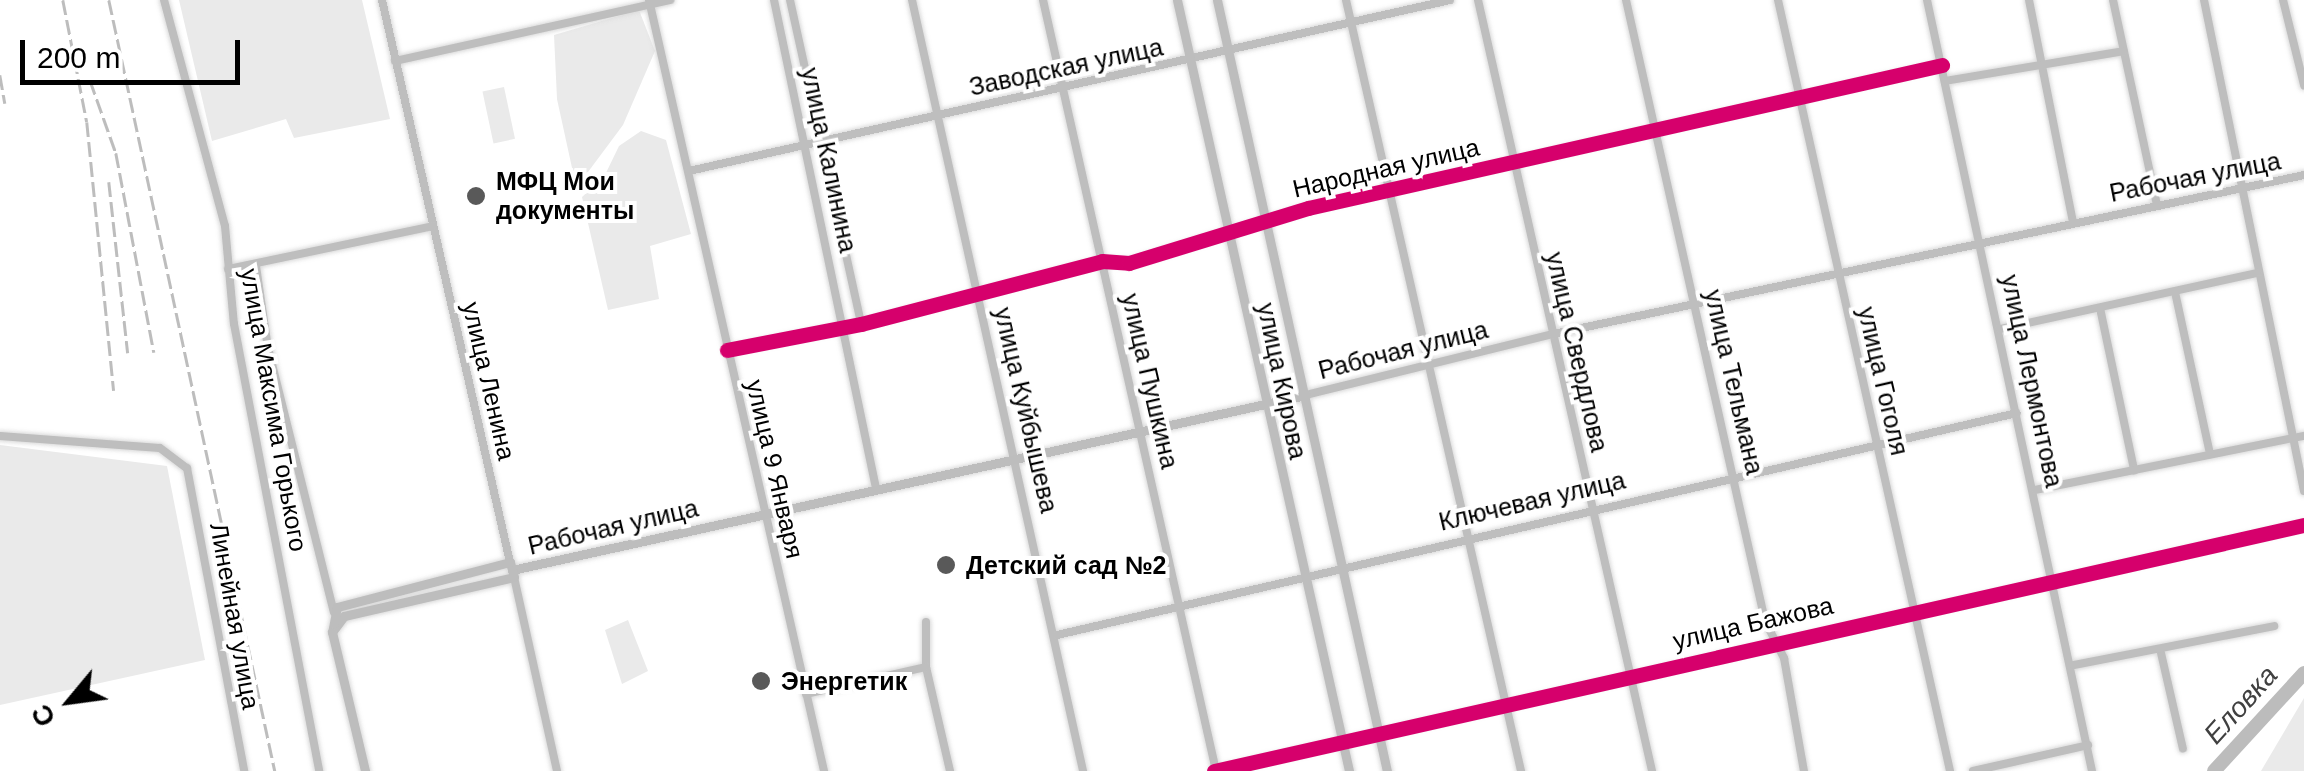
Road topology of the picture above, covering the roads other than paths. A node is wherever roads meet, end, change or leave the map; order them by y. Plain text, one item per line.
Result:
1 (164, 0) edge
2 (382, 0) edge
3 (670, 0) edge
4 (774, 0) edge
5 (790, 0) edge
6 (912, 0) edge
7 (1043, 0) edge
8 (1177, 0) edge
9 (1217, 0) edge
10 (1346, 0) edge
11 (1450, 0) edge
12 (1478, 0) edge
13 (1626, 0) edge
14 (1778, 0) edge
15 (1927, 0) edge
16 (2028, 0) edge
17 (2113, 0) edge
18 (2204, 0) edge
19 (2283, 0) edge
20 (651, 4) edge
21 (1351, 25) junction
22 (2124, 51) junction
23 (1229, 53) junction
24 (1190, 60) junction
25 (2042, 60) junction
26 (395, 61) junction
27 (1942, 66) junction
28 (1946, 82) junction
29 (2302, 85) edge
30 (1063, 90) junction
31 (1799, 99) junction
32 (940, 115) junction
33 (1657, 132) junction
34 (821, 141) junction
35 (805, 142) junction
36 (1513, 165) junction
37 (690, 171) junction
38 (2304, 175) edge
39 (2243, 189) junction
40 (1389, 193) junction
41 (2157, 206) junction
42 (2074, 222) junction
43 (1267, 223) junction
44 (433, 226) junction
45 (1230, 233) junction
46 (1982, 241) junction
47 (1102, 261) junction
48 (256, 266) junction
49 (228, 269) junction
50 (2257, 273) junction
51 (1838, 274) junction
52 (978, 290) junction
53 (2176, 292) junction
54 (1696, 304) junction
55 (2100, 308) junction
56 (862, 324) junction
57 (840, 329) junction
58 (2000, 329) junction
59 (1553, 334) junction
60 (727, 350) junction
61 (1428, 365) junction
62 (1306, 394) junction
63 (1266, 404) junction
64 (2017, 412) junction
65 (1142, 429) junction
66 (0, 436) edge
67 (2304, 436) edge
68 (2292, 439) junction
69 (1876, 445) junction
70 (2210, 454) junction
71 (1016, 458) junction
72 (2134, 470) junction
73 (1735, 475) junction
74 (876, 489) junction
75 (2035, 490) junction
76 (2304, 490) edge
77 (1593, 507) junction
78 (766, 514) junction
79 (2304, 525) edge
80 (1469, 538) junction
81 (1342, 565) junction
82 (512, 569) junction
83 (1304, 574) junction
84 (2054, 578) junction
85 (1177, 605) junction
86 (334, 612) junction
87 (1915, 612) junction
88 (926, 622) dead end
89 (2274, 626) dead end
90 (332, 632) junction
91 (1057, 635) junction
92 (1776, 643) junction
93 (2161, 653) junction
94 (2074, 666) junction
95 (926, 667) junction
96 (1632, 676) junction
97 (806, 694) junction
98 (1506, 706) junction
99 (1379, 734) junction
100 (1342, 742) junction
101 (2088, 745) junction
102 (2183, 749) dead end
103 (244, 771) edge
104 (319, 771) edge
105 (365, 771) edge
106 (558, 771) edge
107 (824, 771) edge
108 (950, 771) edge
109 (1083, 771) edge
110 (1216, 771) edge
111 (1349, 771) edge
112 (1387, 771) edge
113 (1521, 771) edge
114 (1652, 771) edge
115 (1804, 771) edge
116 (1950, 771) edge
117 (1973, 771) edge
118 (2092, 771) edge

1 - 49 street, улица Максима Горького
2 - 26 street, улица Ленина
3 - 20 street
4 - 35 street, улица Калинина
5 - 34 street, улица Калинина
6 - 32 street, улица Куйбышева
7 - 30 street, улица Пушкина
8 - 24 main road, улица Кирова
9 - 23 main road, улица Кирова
10 - 21 street
11 - 21 street, Заводская улица
12 - 36 street, улица Свердлова
13 - 33 street, улица Тельмана
14 - 31 street, улица Гоголя
15 - 27 street, улица Лермонтова
16 - 25 street
17 - 22 street
18 - 39 street
19 - 29 street
20 - 26 street
20 - 37 street, улица 9 Января
21 - 23 street, Заводская улица
21 - 40 street
22 - 25 street
22 - 41 street
23 - 24 street, Заводская улица
23 - 43 main road, улица Кирова
24 - 30 street, Заводская улица
24 - 45 main road, улица Кирова
25 - 28 street
25 - 42 street
26 - 44 street, улица Ленина
27 - 28 street, улица Лермонтова
27 - 31 street, Народная улица
28 - 46 street, улица Лермонтова
30 - 32 street, Заводская улица
30 - 47 street, улица Пушкина
31 - 33 street, Народная улица
31 - 51 street, улица Гоголя
32 - 34 street, Заводская улица
32 - 52 street, улица Куйбышева
33 - 36 street, Народная улица
33 - 54 street, улица Тельмана
34 - 35 street, Заводская улица
34 - 56 street, улица Калинина
35 - 37 street, Заводская улица
35 - 57 street, улица Калинина
36 - 40 street, Народная улица
36 - 59 street, улица Свердлова
37 - 60 street, улица 9 Января
38 - 39 street, Рабочая улица
39 - 41 street, Рабочая улица
39 - 50 street
40 - 43 street, Народная улица
40 - 61 street
41 - 42 street, Рабочая улица
42 - 46 street, Рабочая улица
43 - 45 street, Народная улица
43 - 62 main road, улица Кирова
44 - 48 street
44 - 82 street, улица Ленина
45 - 47 street, Народная улица
45 - 63 main road, улица Кирова
46 - 51 street, Рабочая улица
46 - 58 street, улица Лермонтова
47 - 52 street, Народная улица
47 - 65 street, улица Пушкина
48 - 49 street
48 - 86 street, улица Максима Горького
49 - 104 street, улица Максима Горького
50 - 53 street
50 - 68 street
51 - 54 street, Рабочая улица
51 - 69 street, улица Гоголя
52 - 56 street, Народная улица
52 - 71 street, улица Куйбышева
53 - 55 street
53 - 70 street
54 - 59 street, Рабочая улица
54 - 73 street, улица Тельмана
55 - 58 street
55 - 72 street
56 - 57 street, Народная улица
57 - 60 street, Народная улица
57 - 74 street, улица Калинина
58 - 64 street, улица Лермонтова
59 - 61 street, Рабочая улица
59 - 77 street, улица Свердлова
60 - 78 street, улица 9 Января
61 - 62 street, Рабочая улица
61 - 80 street
62 - 63 main road, Рабочая улица
62 - 81 main road, улица Кирова
63 - 65 main road, Рабочая улица
63 - 83 main road, улица Кирова
64 - 69 street, Ключевая улица
64 - 75 street, улица Лермонтова
65 - 71 main road, Рабочая улица
65 - 85 street, улица Пушкина
66 - 103 street, Линейная улица
67 - 68 street
68 - 70 street
68 - 76 street
69 - 73 street, Ключевая улица
69 - 87 street, улица Гоголя
70 - 72 street
71 - 74 main road, Рабочая улица
71 - 91 street, улица Куйбышева
72 - 75 street
73 - 77 street, Ключевая улица
73 - 92 street, улица Тельмана
74 - 78 main road, Рабочая улица
75 - 84 street, улица Лермонтова
77 - 80 street, Ключевая улица
77 - 96 street, улица Свердлова
78 - 82 main road, Рабочая улица
78 - 97 street, улица 9 Января
79 - 84 street, улица Бажова
80 - 81 street, Ключевая улица
80 - 98 street
81 - 83 street, Ключевая улица
81 - 99 main road, улица Кирова
82 - 86 main road, Рабочая улица
82 - 90 main road, Рабочая улица
82 - 106 street, улица Ленина
83 - 85 street, Ключевая улица
83 - 100 main road, улица Кирова
84 - 87 street, улица Бажова
84 - 94 street, улица Лермонтова
85 - 91 street, Ключевая улица
85 - 110 street, улица Пушкина
86 - 90 main road, улица Максима Горького
87 - 92 street, улица Бажова
87 - 116 street, улица Гоголя
88 - 95 street
89 - 93 street
90 - 105 main road, улица Максима Горького
91 - 109 street, улица Куйбышева
92 - 96 street, улица Бажова
92 - 115 street, улица Тельмана
93 - 94 street
93 - 102 street
94 - 101 street, улица Лермонтова
95 - 97 street
95 - 108 street
96 - 98 street, улица Бажова
96 - 114 street, улица Свердлова
97 - 107 street, улица 9 Января
98 - 99 street, улица Бажова
98 - 113 street
99 - 100 street, улица Бажова
99 - 112 main road, улица Кирова
100 - 110 street, улица Бажова
100 - 111 main road, улица Кирова
101 - 117 street
101 - 118 street, улица Лермонтова

